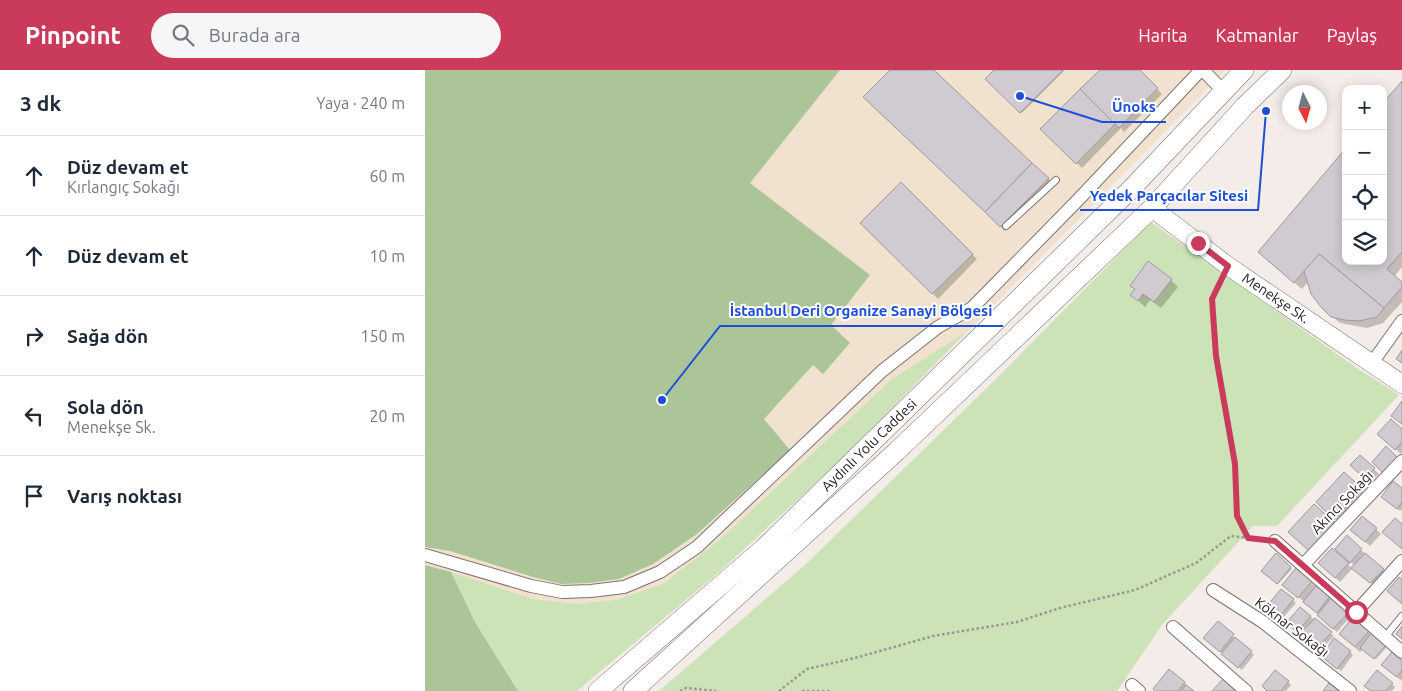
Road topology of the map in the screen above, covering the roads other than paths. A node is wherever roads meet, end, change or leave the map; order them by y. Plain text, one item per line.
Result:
1 (1202, 70) edge
2 (1244, 70) edge
3 (1282, 70) edge
4 (1223, 90) junction
5 (1056, 180) dead end
6 (1131, 189) junction
7 (1152, 208) junction
8 (1006, 226) dead end
9 (1402, 321) edge
10 (1372, 363) junction
11 (1402, 384) edge
12 (1402, 460) edge
13 (1275, 541) road end
14 (425, 556) edge
15 (1402, 561) edge
16 (1303, 565) junction
17 (1213, 590) dead end
18 (1356, 612) junction
19 (1402, 616) edge
20 (1173, 627) dead end
21 (1385, 637) junction
22 (1402, 652) edge
23 (638, 687) edge
24 (598, 691) edge
25 (1246, 691) edge
26 (1350, 691) edge

1 - 4 street
1 - 14 street
2 - 4 main road, Aydınlı Yolu Caddesi
3 - 7 main road, Aydınlı Yolu Caddesi
4 - 6 main road, Aydınlı Yolu Caddesi
5 - 8 lane
6 - 7 main road
6 - 24 main road, Aydınlı Yolu Caddesi
7 - 10 street, Menekşe Sk.
7 - 23 main road, Aydınlı Yolu Caddesi
9 - 10 street
10 - 11 street, Menekşe Sk.
12 - 16 street, Akıncı Sokağı
13 - 16 street
15 - 18 street
16 - 18 street
17 - 26 street, Köknar Sokağı
18 - 21 street
19 - 21 lane
20 - 25 street
21 - 22 street

